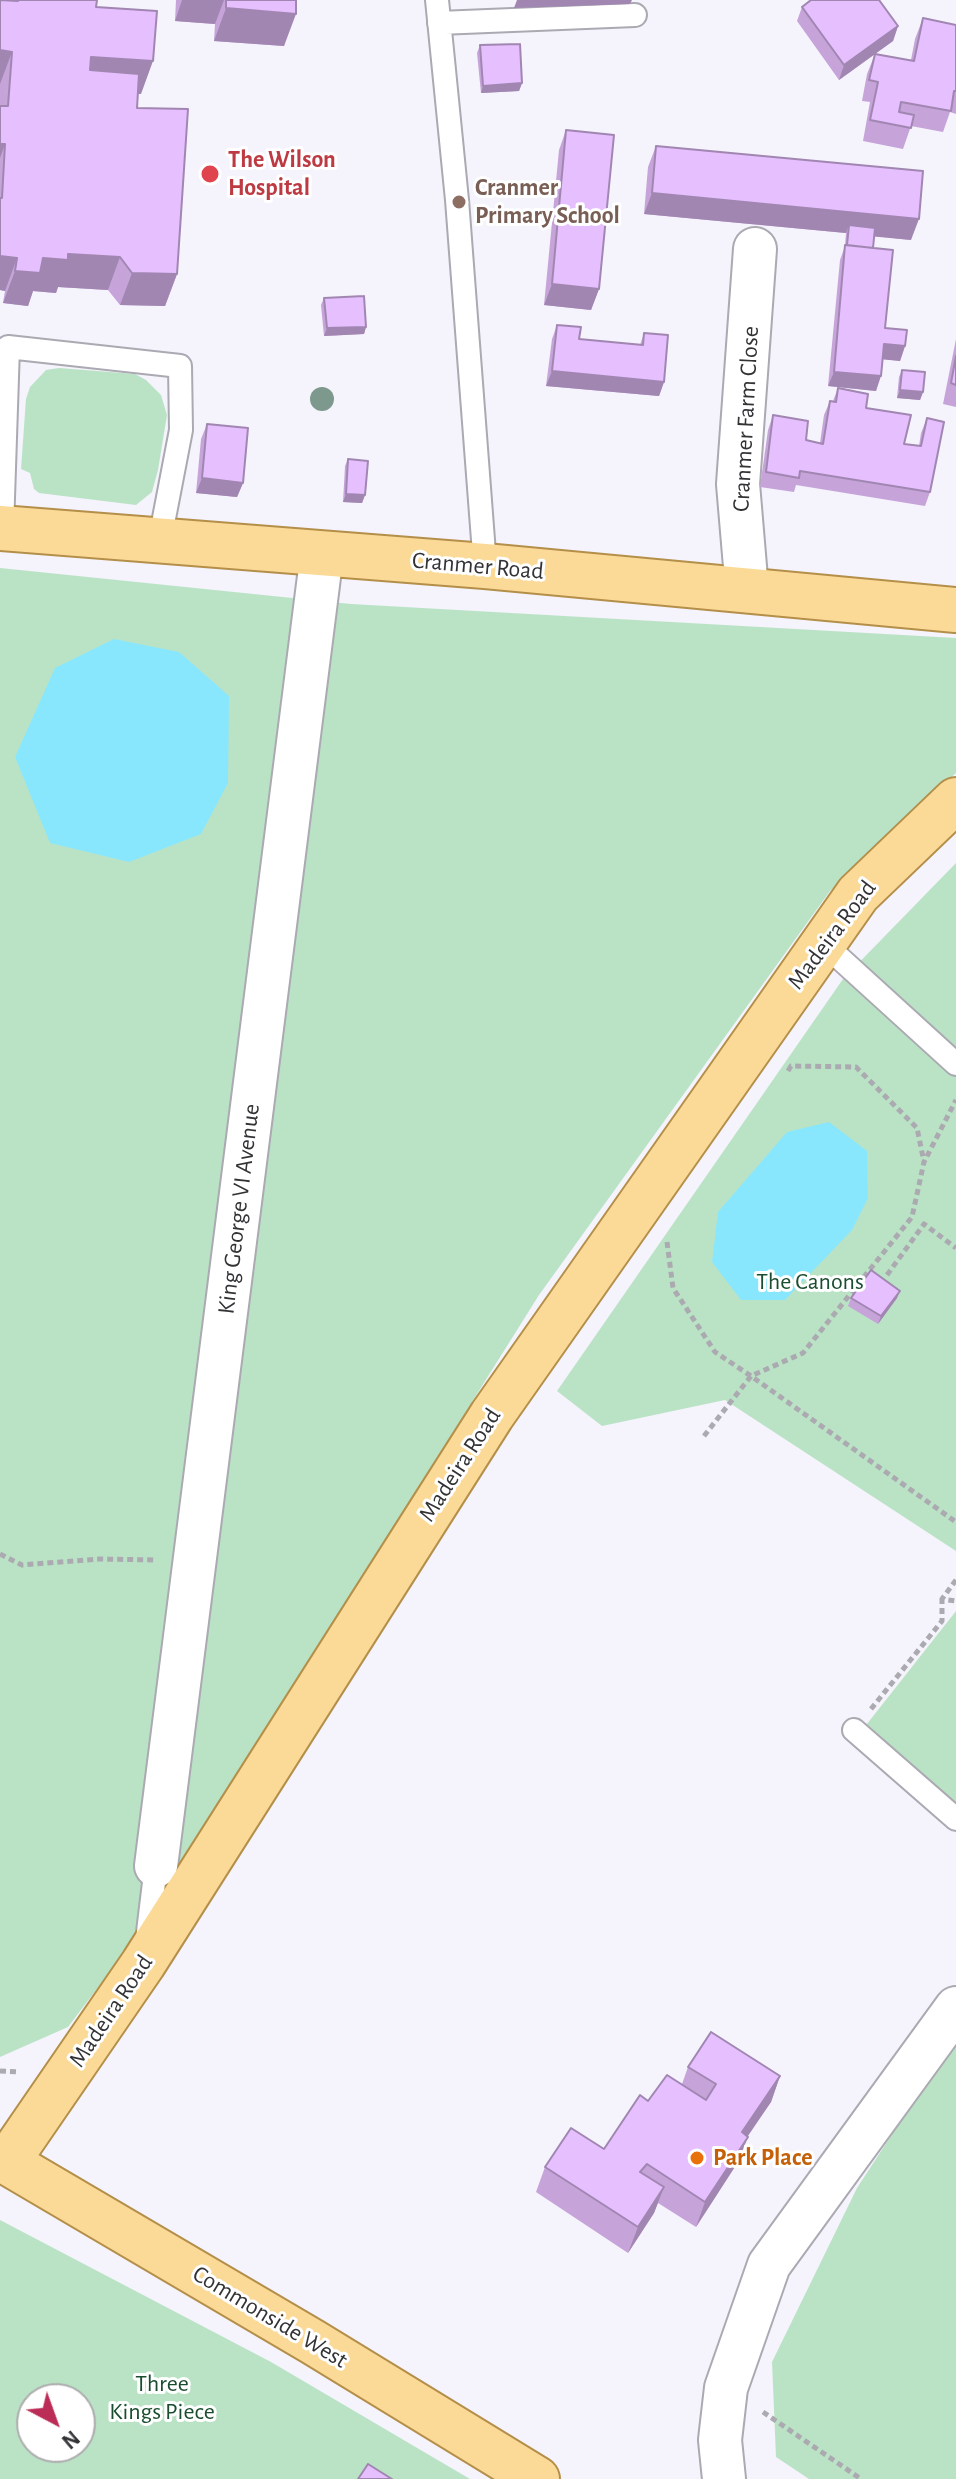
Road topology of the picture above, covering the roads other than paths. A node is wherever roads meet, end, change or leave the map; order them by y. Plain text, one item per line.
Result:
1 (437, 0) edge
2 (635, 15) dead end
3 (439, 23) junction
4 (755, 249) dead end
5 (4, 344) edge
6 (1, 528) edge
7 (160, 539) junction
8 (322, 553) junction
9 (485, 566) junction
10 (747, 590) junction
11 (956, 610) edge
12 (956, 800) edge
13 (823, 943) junction
14 (956, 1064) edge
15 (854, 1730) road end
16 (956, 1819) edge
17 (156, 1866) joint
18 (143, 1964) junction
19 (956, 2008) edge
20 (3, 2160) edge
21 (717, 2478) edge
22 (537, 2479) edge

1 - 3 lane
2 - 3 lane
3 - 9 lane
4 - 10 street, Cranmer Farm Close
5 - 6 lane
5 - 7 lane
6 - 7 main road, Cranmer Road
7 - 8 main road, Cranmer Road
8 - 9 main road, Cranmer Road
8 - 17 street, King George VI Avenue
9 - 10 main road, Cranmer Road
10 - 11 main road, Cranmer Road
12 - 13 main road, Madeira Road
13 - 14 lane
13 - 18 main road, Madeira Road
15 - 16 lane
17 - 18 lane
18 - 20 main road, Madeira Road
19 - 21 street
20 - 22 main road, Commonside West

